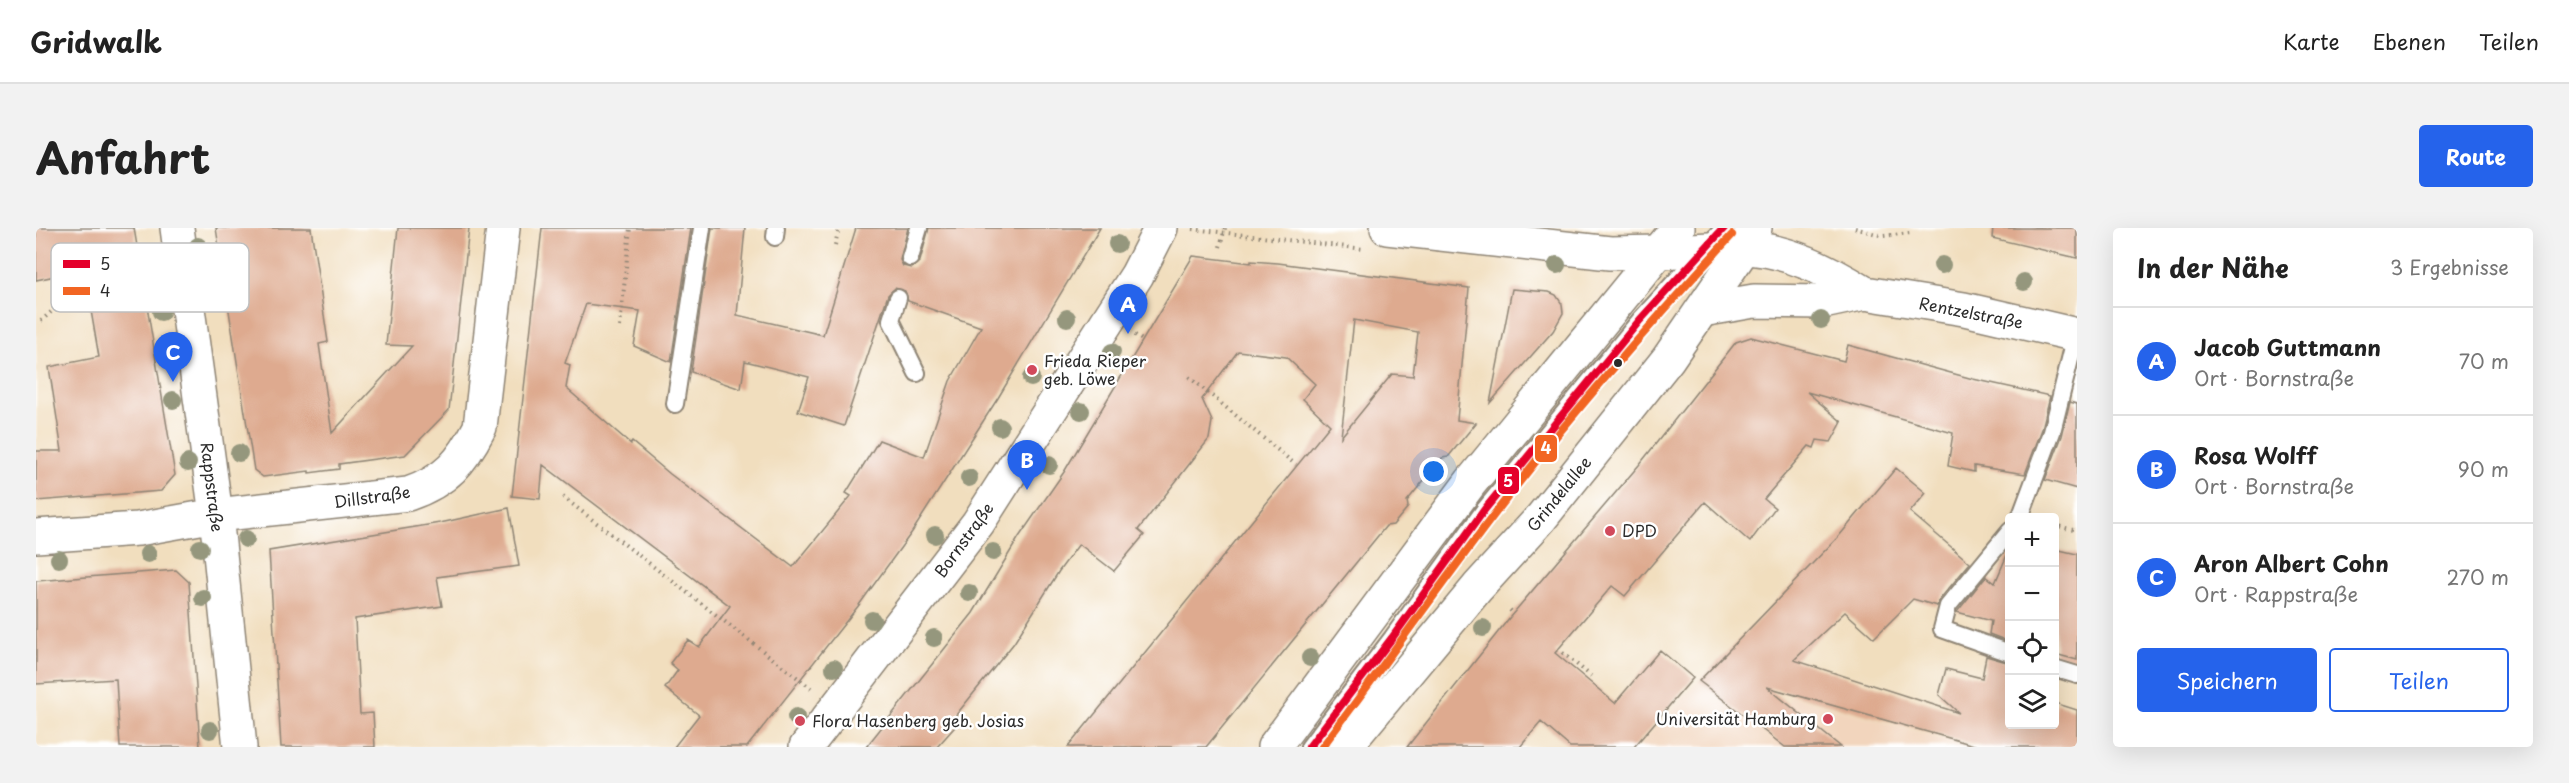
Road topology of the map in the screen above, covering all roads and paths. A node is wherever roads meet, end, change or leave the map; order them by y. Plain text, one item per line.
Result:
1 (177, 228) edge
2 (503, 228) edge
3 (630, 228) edge
4 (702, 228) edge
5 (839, 228) edge
6 (920, 228) edge
7 (1161, 228) edge
8 (1225, 228) edge
9 (1387, 228) edge
10 (1855, 228) edge
11 (1911, 233) dead end
12 (1732, 239) edge
13 (1669, 240) edge
14 (179, 243) edge
15 (835, 245) dead end
16 (1220, 247) dead end
17 (910, 258) dead end
18 (1865, 293) junction
19 (898, 298) dead end
20 (1702, 310) junction
21 (51, 312) edge
22 (188, 312) edge
23 (41, 321) dead end
24 (620, 327) dead end
25 (2077, 335) edge
26 (917, 373) dead end
27 (1189, 377) dead end
28 (675, 404) dead end
29 (1296, 465) dead end
30 (563, 497) dead end
31 (2022, 513) edge
32 (216, 515) junction
33 (2059, 526) edge
34 (2077, 531) edge
35 (36, 536) edge
36 (2005, 537) edge
37 (1558, 649) dead end
38 (2005, 651) edge
39 (2059, 669) edge
40 (2077, 675) edge
41 (1591, 676) dead end
42 (838, 708) junction
43 (240, 747) edge
44 (806, 747) edge
45 (1274, 747) edge
46 (1309, 747) edge
47 (1345, 747) edge

1 - 14 street, Rappstraße
2 - 32 street, Dillstraße
3 - 24 path
4 - 28 lane
5 - 15 path
6 - 17 lane
7 - 42 street, Bornstraße
8 - 16 path
9 - 13 street, Rentzelstraße
10 - 11 path
12 - 13 street, Rentzelstraße
12 - 18 street, Rentzelstraße
12 - 20 street, Grindelallee
12 - 46 lane
13 - 45 street
18 - 20 street, Rentzelstraße
18 - 25 street, Rentzelstraße
19 - 26 lane
20 - 47 street, Grindelallee
21 - 23 path
22 - 32 street, Rappstraße
25 - 31 lane
27 - 29 path
30 - 42 path
32 - 35 street, Dillstraße
32 - 43 street, Rappstraße
33 - 34 path
36 - 38 lane
37 - 41 path
39 - 40 lane
42 - 44 street, Bornstraße

